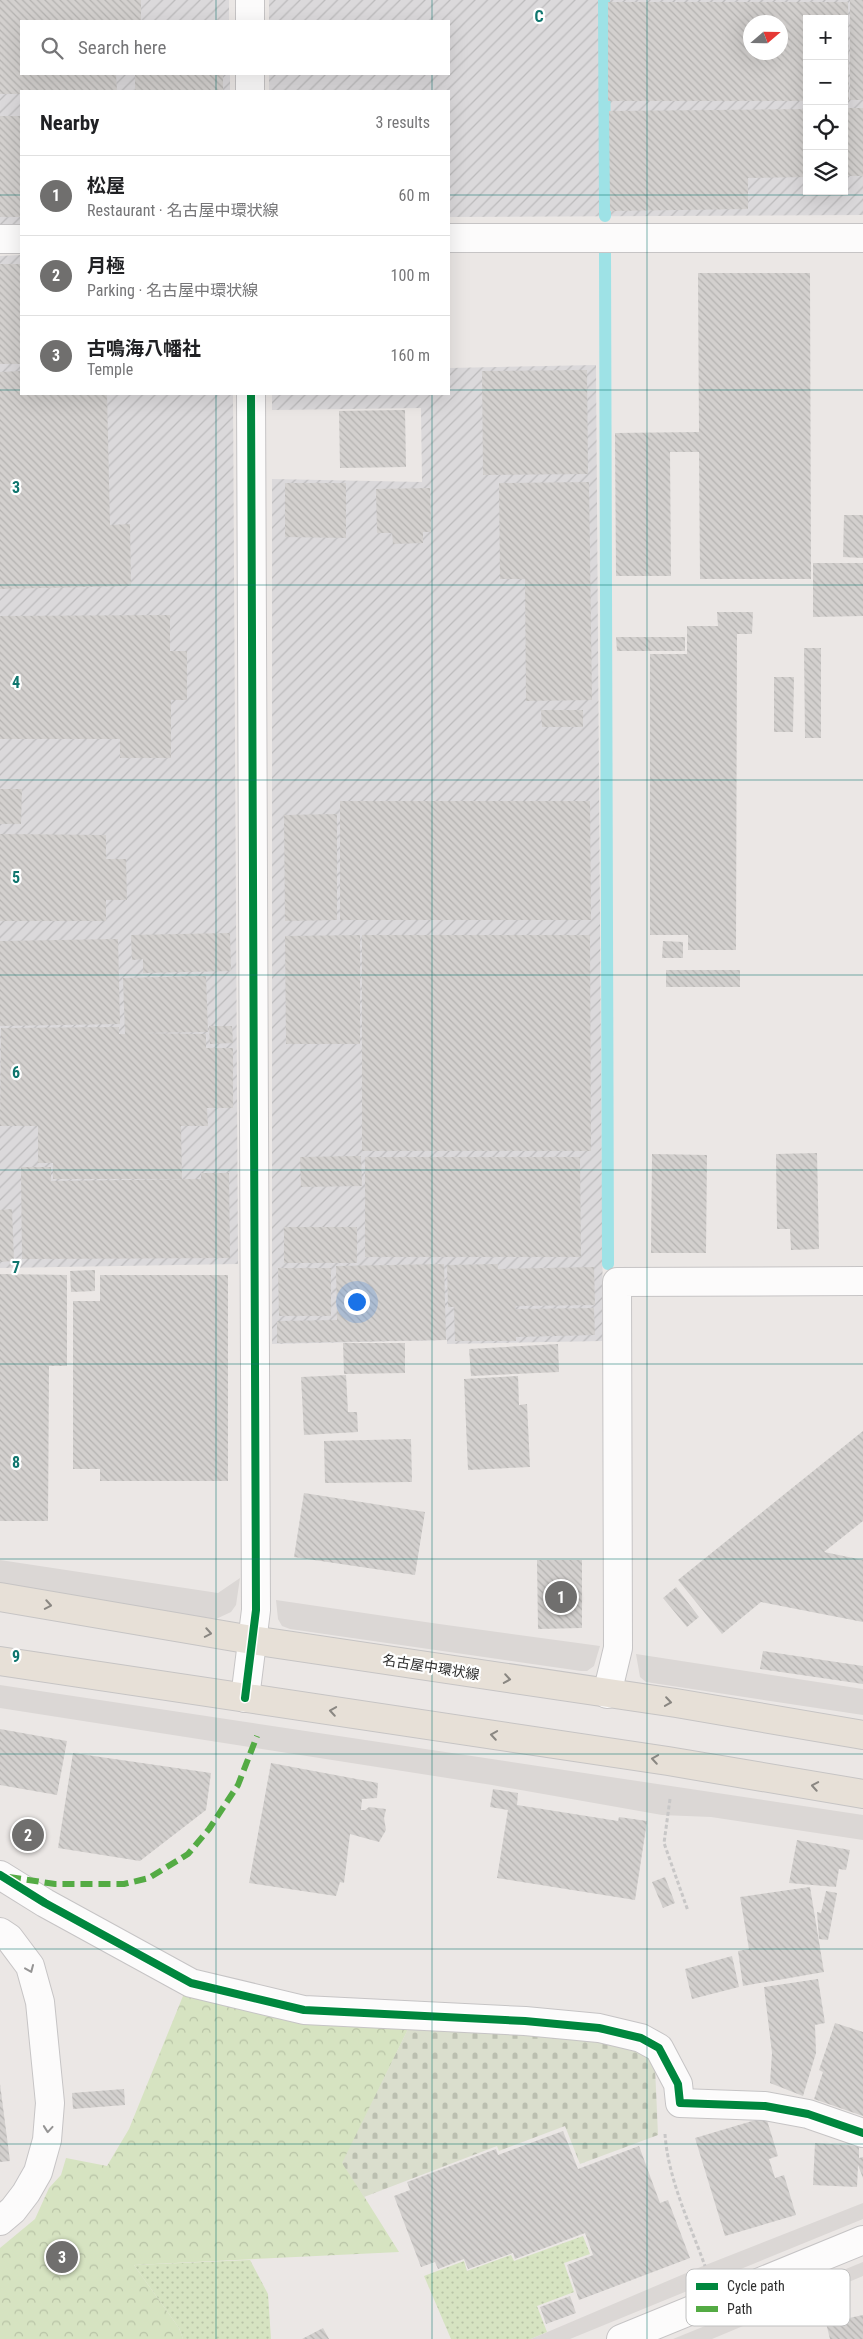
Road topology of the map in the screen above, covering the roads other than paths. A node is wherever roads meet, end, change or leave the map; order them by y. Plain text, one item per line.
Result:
1 (250, 0) edge
2 (250, 20) edge
3 (250, 75) edge
4 (250, 90) edge
5 (450, 238) edge
6 (863, 238) edge
7 (0, 239) edge
8 (20, 239) edge
9 (250, 395) edge
10 (863, 1282) edge
11 (0, 1597) edge
12 (252, 1640) junction
13 (0, 1661) edge
14 (607, 1694) junction
15 (245, 1698) junction
16 (863, 1735) edge
17 (863, 1794) edge
18 (0, 1875) edge
19 (0, 1932) edge
20 (863, 2133) edge
21 (0, 2221) edge
22 (863, 2240) edge
23 (792, 2269) edge
24 (686, 2312) edge
25 (621, 2339) edge

1 - 2 street
3 - 4 street
5 - 6 street
7 - 8 street
9 - 12 street
10 - 14 street
11 -> 12 main road, 名古屋中環状線
12 -> 14 main road, 名古屋中環状線
12 - 15 street
13 - 15 main road
14 -> 16 main road, 名古屋中環状線
17 -> 15 main road
18 - 20 street
19 -> 21 street
22 - 23 street
24 - 25 street

